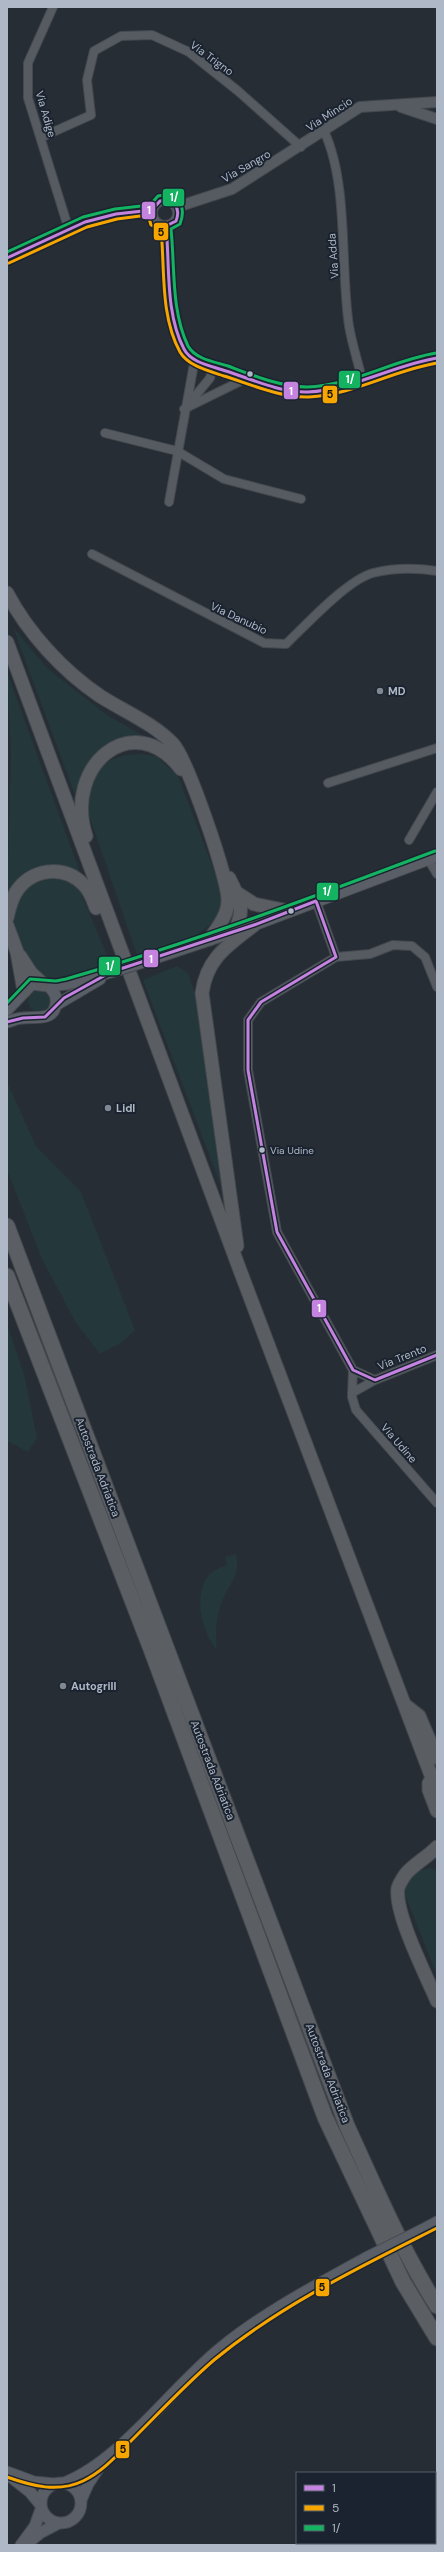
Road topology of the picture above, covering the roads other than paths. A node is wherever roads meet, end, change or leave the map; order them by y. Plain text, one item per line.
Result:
1 (53, 7) edge
2 (437, 102) edge
3 (396, 105) junction
4 (437, 108) edge
5 (437, 119) edge
6 (324, 131) junction
7 (42, 137) junction
8 (301, 147) junction
9 (177, 207) junction
10 (152, 210) junction
11 (166, 226) junction
12 (69, 230) junction
13 (7, 258) edge
14 (195, 358) junction
15 (437, 358) edge
16 (213, 367) junction
17 (247, 378) junction
18 (362, 380) junction
19 (184, 409) junction
20 (105, 433) dead end
21 (177, 451) junction
22 (301, 499) dead end
23 (169, 502) dead end
24 (92, 554) dead end
25 (437, 571) edge
26 (7, 593) edge
27 (7, 642) edge
28 (437, 748) edge
29 (192, 783) junction
30 (328, 783) dead end
31 (437, 792) edge
32 (409, 840) dead end
33 (432, 858) edge
34 (221, 864) junction
35 (437, 874) edge
36 (237, 893) junction
37 (100, 895) junction
38 (316, 901) junction
39 (288, 912) junction
40 (7, 918) edge
41 (7, 925) edge
42 (254, 925) junction
43 (234, 932) junction
44 (115, 935) junction
45 (210, 939) junction
46 (17, 952) junction
47 (336, 957) junction
48 (111, 972) junction
49 (46, 985) junction
50 (437, 986) edge
51 (23, 994) junction
52 (56, 1005) junction
53 (7, 1010) edge
54 (34, 1018) junction
55 (7, 1022) edge
56 (7, 1226) edge
57 (241, 1273) junction
58 (7, 1276) edge
59 (437, 1355) edge
60 (353, 1370) junction
61 (375, 1380) junction
62 (352, 1393) junction
63 (437, 1504) edge
64 (404, 1704) junction
65 (437, 1758) edge
66 (430, 1772) junction
67 (437, 1791) edge
68 (437, 1811) edge
69 (437, 1847) edge
70 (437, 1861) edge
71 (422, 1862) junction
72 (437, 2001) edge
73 (437, 2222) edge
74 (437, 2306) edge
75 (437, 2338) edge
76 (104, 2461) junction
77 (7, 2473) edge
78 (59, 2483) junction
79 (81, 2500) junction
80 (41, 2507) junction
81 (59, 2523) junction
82 (21, 2545) edge
83 (26, 2545) edge

1 - 7 street, Via Adige
2 - 3 street, Via Mincio
3 - 5 street, Via Mincio
3 - 6 street, Via Mincio
4 - 5 street
6 - 8 street, Via Mincio
6 - 18 street, Via Adda
7 - 8 street, Via Trigno
7 - 12 street, Via Adige
8 - 9 street, Via Sangro
9 - 10 street
9 - 11 street
10 - 11 street
10 - 12 street
11 - 14 street
12 - 13 street
14 - 16 street
14 - 19 street
15 - 18 street
16 - 17 street
16 - 19 street
17 - 18 street
17 - 19 street
19 - 21 street
20 - 21 street
21 - 22 street
21 - 23 street
24 - 25 street, Via Danubio
26 - 29 highway
27 - 37 highway
28 - 30 street
29 - 34 highway
29 - 37 highway
31 - 32 street
33 - 35 street
33 - 38 main road
34 - 36 highway
34 - 45 highway
36 - 39 highway
36 - 43 highway
37 - 44 highway
38 - 39 main road
38 - 47 street
39 - 42 main road
40 - 44 highway
41 - 46 highway
42 - 43 main road
42 - 57 highway
43 - 45 main road
44 - 57 highway
45 - 48 main road, bridge
46 - 49 highway
46 - 51 highway
47 - 50 street
47 - 60 street
48 - 49 main road
48 - 52 main road
49 - 51 main road
49 - 52 main road
51 - 53 main road
51 - 54 main road
52 - 54 main road
54 - 55 main road
56 - 74 highway, Autostrada Adriatica
57 - 64 highway
58 - 75 highway, Autostrada Adriatica
59 - 61 street, Via Trento
60 - 61 street
60 - 62 street, Via Udine
61 - 62 street
62 - 63 street, Via Udine
64 - 65 highway
64 - 66 highway
66 - 67 highway
66 - 68 highway
69 - 71 highway
70 - 71 highway
71 - 72 highway
73 - 76 main road, bridge
76 - 78 main road
76 - 79 main road
77 - 78 main road
77 - 80 main road
78 - 79 main road
78 - 80 main road
79 - 81 main road
80 - 81 main road
80 - 82 main road
81 - 83 main road

